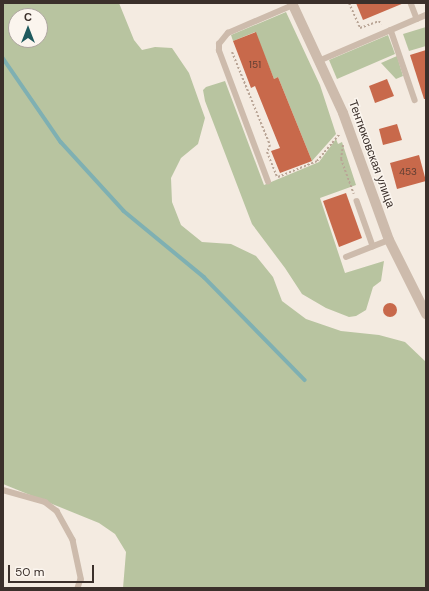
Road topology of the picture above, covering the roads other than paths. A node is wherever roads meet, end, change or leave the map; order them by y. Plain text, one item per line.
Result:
1 (411, 3) edge
2 (293, 4) edge
3 (426, 15) edge
4 (417, 19) junction
5 (391, 30) junction
6 (320, 60) junction
7 (415, 100) dead end
8 (268, 182) road end
9 (357, 201) road end
10 (389, 240) junction
11 (373, 246) junction
12 (346, 257) dead end
13 (426, 314) edge
14 (3, 490) edge
15 (78, 588) edge

1 - 4 lane
2 - 6 street, Тентюковская улица
2 - 8 lane
3 - 4 lane
4 - 5 lane
5 - 6 lane
5 - 7 lane
6 - 10 street, Тентюковская улица
9 - 11 lane
10 - 11 lane
10 - 13 street, Тентюковская улица
11 - 12 lane
14 - 15 lane

